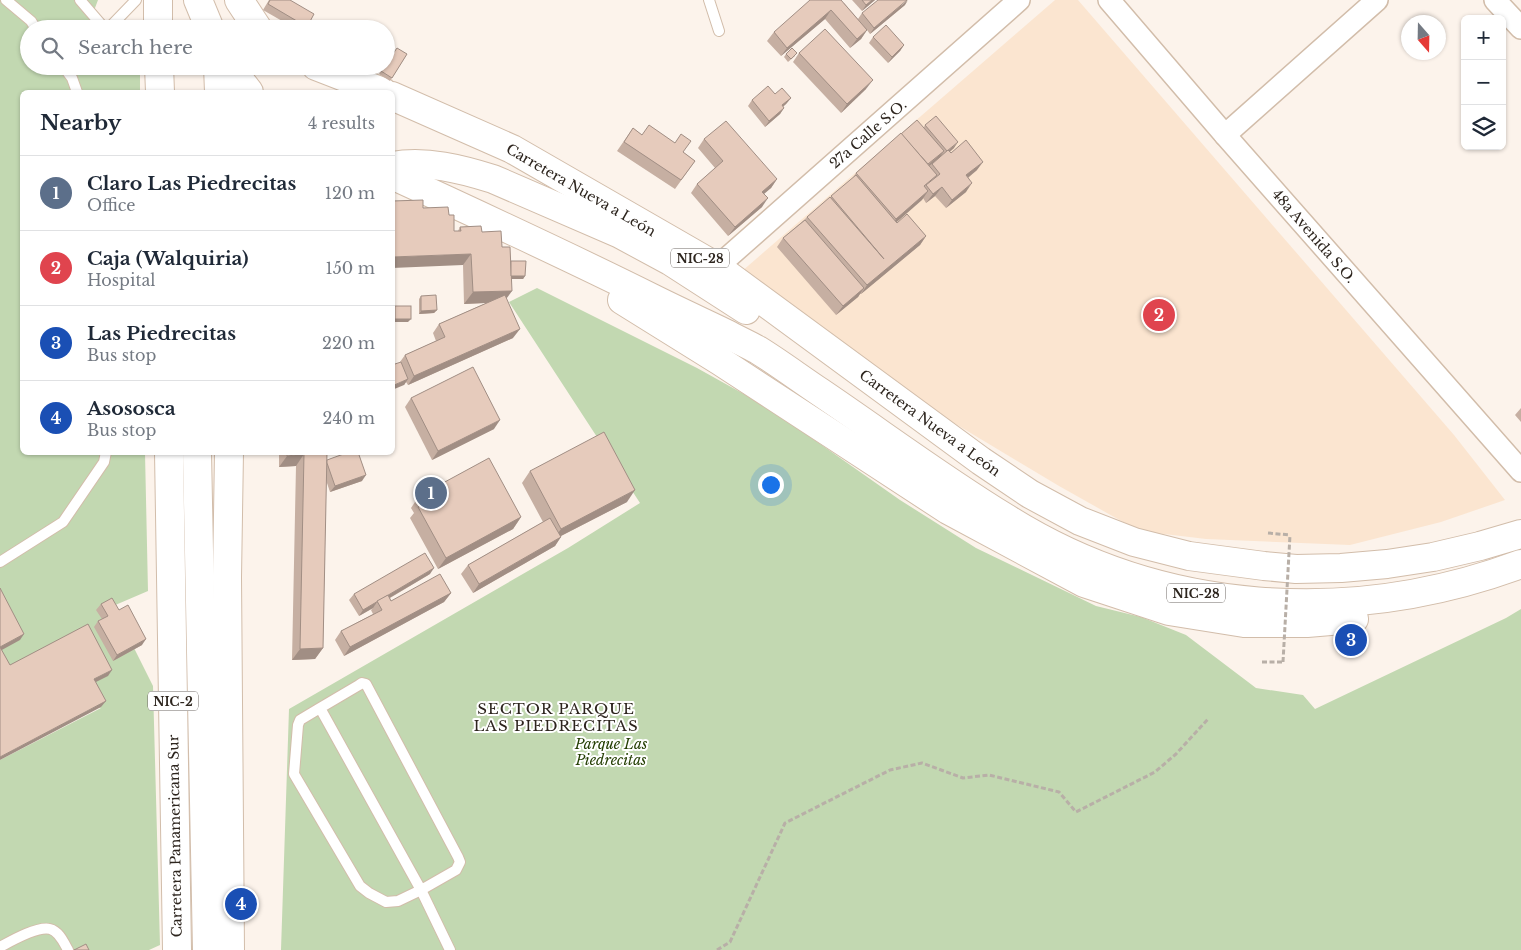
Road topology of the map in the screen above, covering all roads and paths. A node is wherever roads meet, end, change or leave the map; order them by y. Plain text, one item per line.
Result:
1 (6, 0) edge
2 (80, 0) edge
3 (136, 0) edge
4 (158, 0) edge
5 (198, 0) edge
6 (219, 0) edge
7 (239, 0) edge
8 (709, 0) edge
9 (1019, 0) edge
10 (1108, 0) edge
11 (1376, 0) edge
12 (1495, 0) edge
13 (29, 20) edge
14 (99, 20) edge
15 (116, 20) edge
16 (158, 20) edge
17 (206, 20) edge
18 (218, 20) edge
19 (252, 20) edge
20 (1521, 28) edge
21 (719, 31) dead end
22 (70, 75) edge
23 (218, 75) edge
24 (236, 75) edge
25 (339, 75) edge
26 (76, 90) edge
27 (219, 90) edge
28 (247, 90) edge
29 (378, 90) edge
30 (395, 97) edge
31 (1225, 135) junction
32 (395, 165) edge
33 (395, 176) edge
34 (395, 198) edge
35 (717, 267) junction
36 (105, 455) edge
37 (169, 455) edge
38 (197, 455) edge
39 (229, 455) edge
40 (981, 461) junction
41 (1521, 471) edge
42 (1268, 533) dead end
43 (1521, 534) edge
44 (1521, 549) edge
45 (0, 562) edge
46 (1521, 564) edge
47 (1491, 575) junction
48 (1242, 600) junction
49 (1262, 662) dead end
50 (320, 708) junction
51 (1208, 719) dead end
52 (421, 890) junction
53 (0, 946) edge
54 (68, 950) edge
55 (176, 950) edge
56 (207, 950) edge
57 (230, 950) edge
58 (450, 950) edge
59 (717, 950) edge

1 - 13 lane
2 - 14 lane
3 - 15 lane
4 - 16 highway
5 - 17 highway
6 - 18 highway
7 - 19 highway
8 - 21 lane
9 - 35 street, 27a Calle S.O.
10 - 31 street, 48a Avenida S.O.
11 - 31 street
12 - 20 street
22 - 26 lane
23 - 27 highway
24 - 28 highway
25 - 29 highway
30 - 35 highway, Carretera Nueva a León / NIC-28
31 - 41 street, 48a Avenida S.O.
32 - 40 highway
33 - 48 highway, NIC-28
34 - 47 highway
35 - 40 highway, Carretera Nueva a León / NIC-28
36 - 45 lane
37 - 55 highway, Carretera Panamericana Sur / NIC-2
38 - 56 highway
39 - 57 highway
40 - 43 highway, Carretera Nueva a León / NIC-28
42 - 49 path, bridge
44 - 48 highway
46 - 47 highway, NIC-28
47 - 48 highway, NIC-28
50 - 52 lane
50 - 52 lane
50 - 52 lane
51 - 59 path
52 - 58 lane
53 - 54 lane

